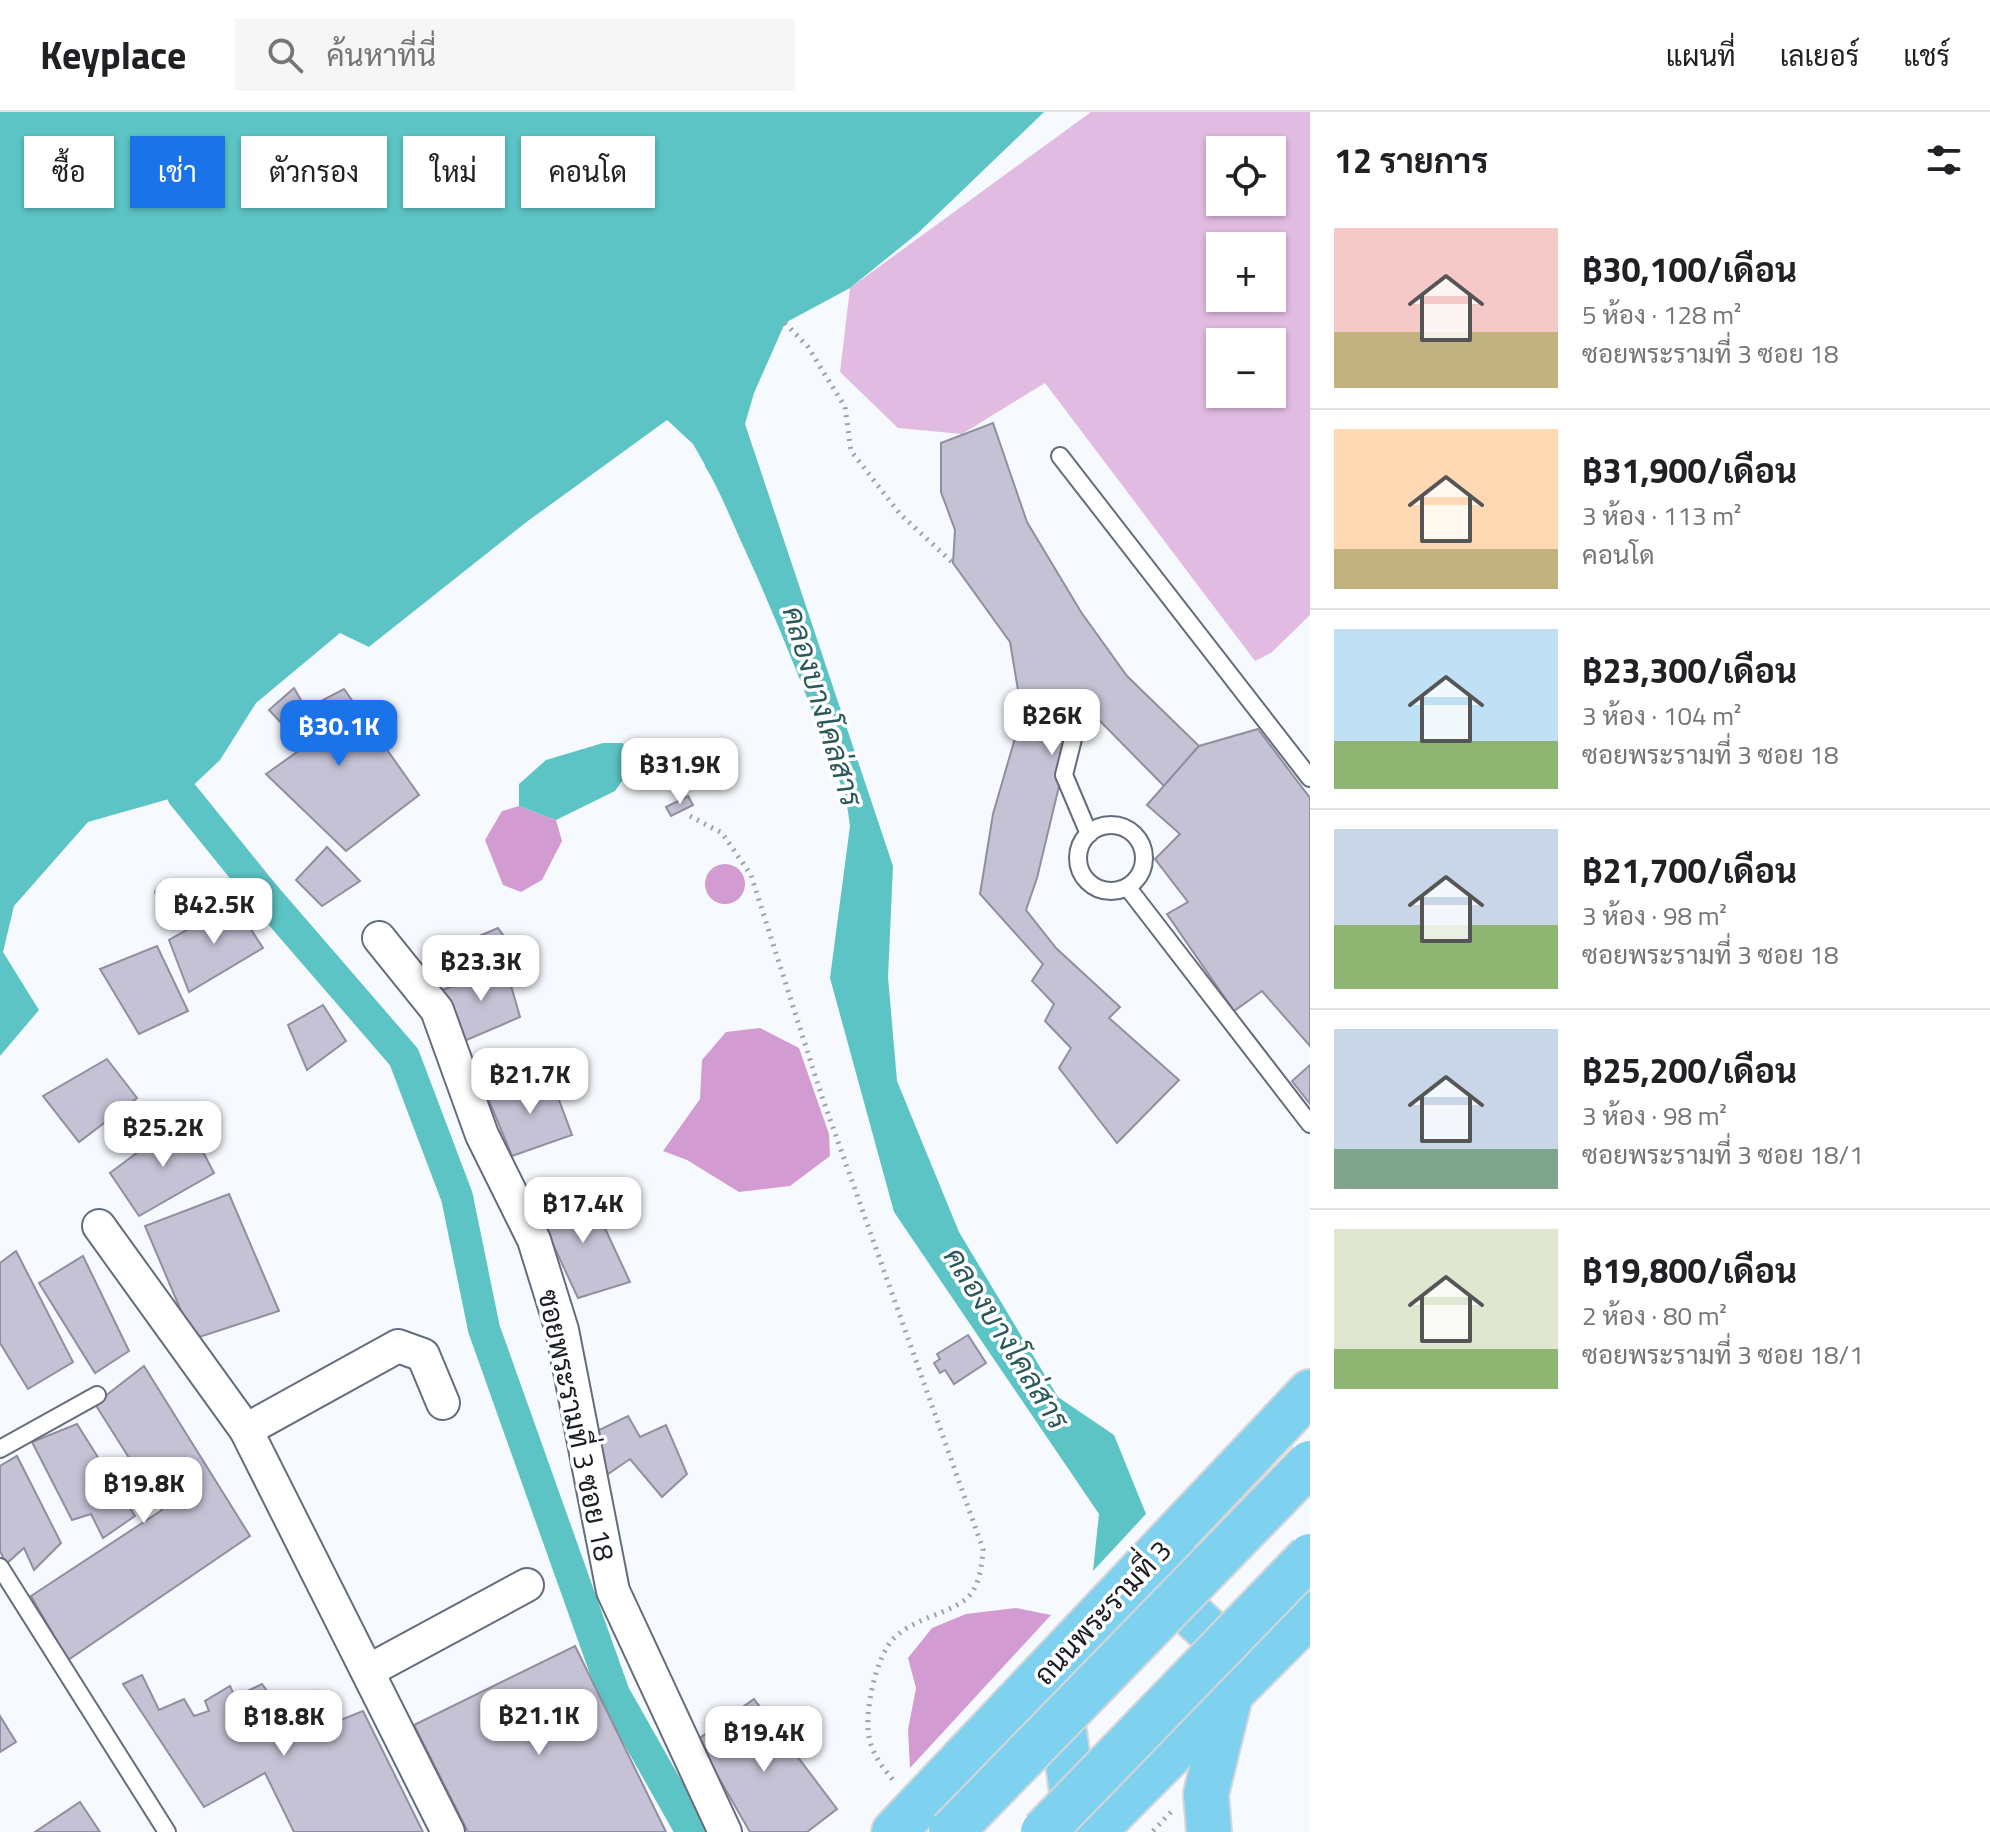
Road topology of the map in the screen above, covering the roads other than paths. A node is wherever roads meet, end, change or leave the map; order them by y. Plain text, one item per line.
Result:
1 (1060, 456) dead end
2 (1073, 739) dead end
3 (1310, 778) edge
4 (1089, 834) junction
5 (1128, 888) junction
6 (379, 938) dead end
7 (1310, 1124) edge
8 (99, 1226) dead end
9 (1310, 1392) edge
10 (97, 1395) dead end
11 (443, 1403) dead end
12 (246, 1430) junction
13 (0, 1449) edge
14 (1310, 1463) edge
15 (1196, 1513) junction
16 (1310, 1556) edge
17 (0, 1567) edge
18 (527, 1585) dead end
19 (1310, 1614) edge
20 (1055, 1663) junction
21 (368, 1671) junction
22 (1231, 1693) junction
23 (916, 1824) edge
24 (167, 1832) edge
25 (448, 1832) edge
26 (725, 1832) edge
27 (967, 1832) edge
28 (1043, 1832) edge
29 (1077, 1832) edge
30 (1093, 1832) edge
31 (1209, 1832) edge

1 - 3 lane
2 - 4 lane
4 - 5 lane
4 - 5 lane
5 - 7 lane
6 - 26 street, ซอยพระรามที่ 3 ซอย 18
8 - 12 street
9 - 15 main road, ถนนพระรามที่ 3
10 - 13 lane
11 - 12 street
12 - 21 street
14 - 23 main road, ถนนพระรามที่ 3, bridge
15 - 19 main road
15 - 20 main road, ถนนพระรามที่ 3
16 - 28 main road, bridge
17 - 24 lane
18 - 21 street
19 - 22 main road
20 - 23 main road, ถนนพระรามที่ 3
20 - 29 main road
21 - 25 street
22 - 30 main road
22 - 31 main road
23 - 27 main road

